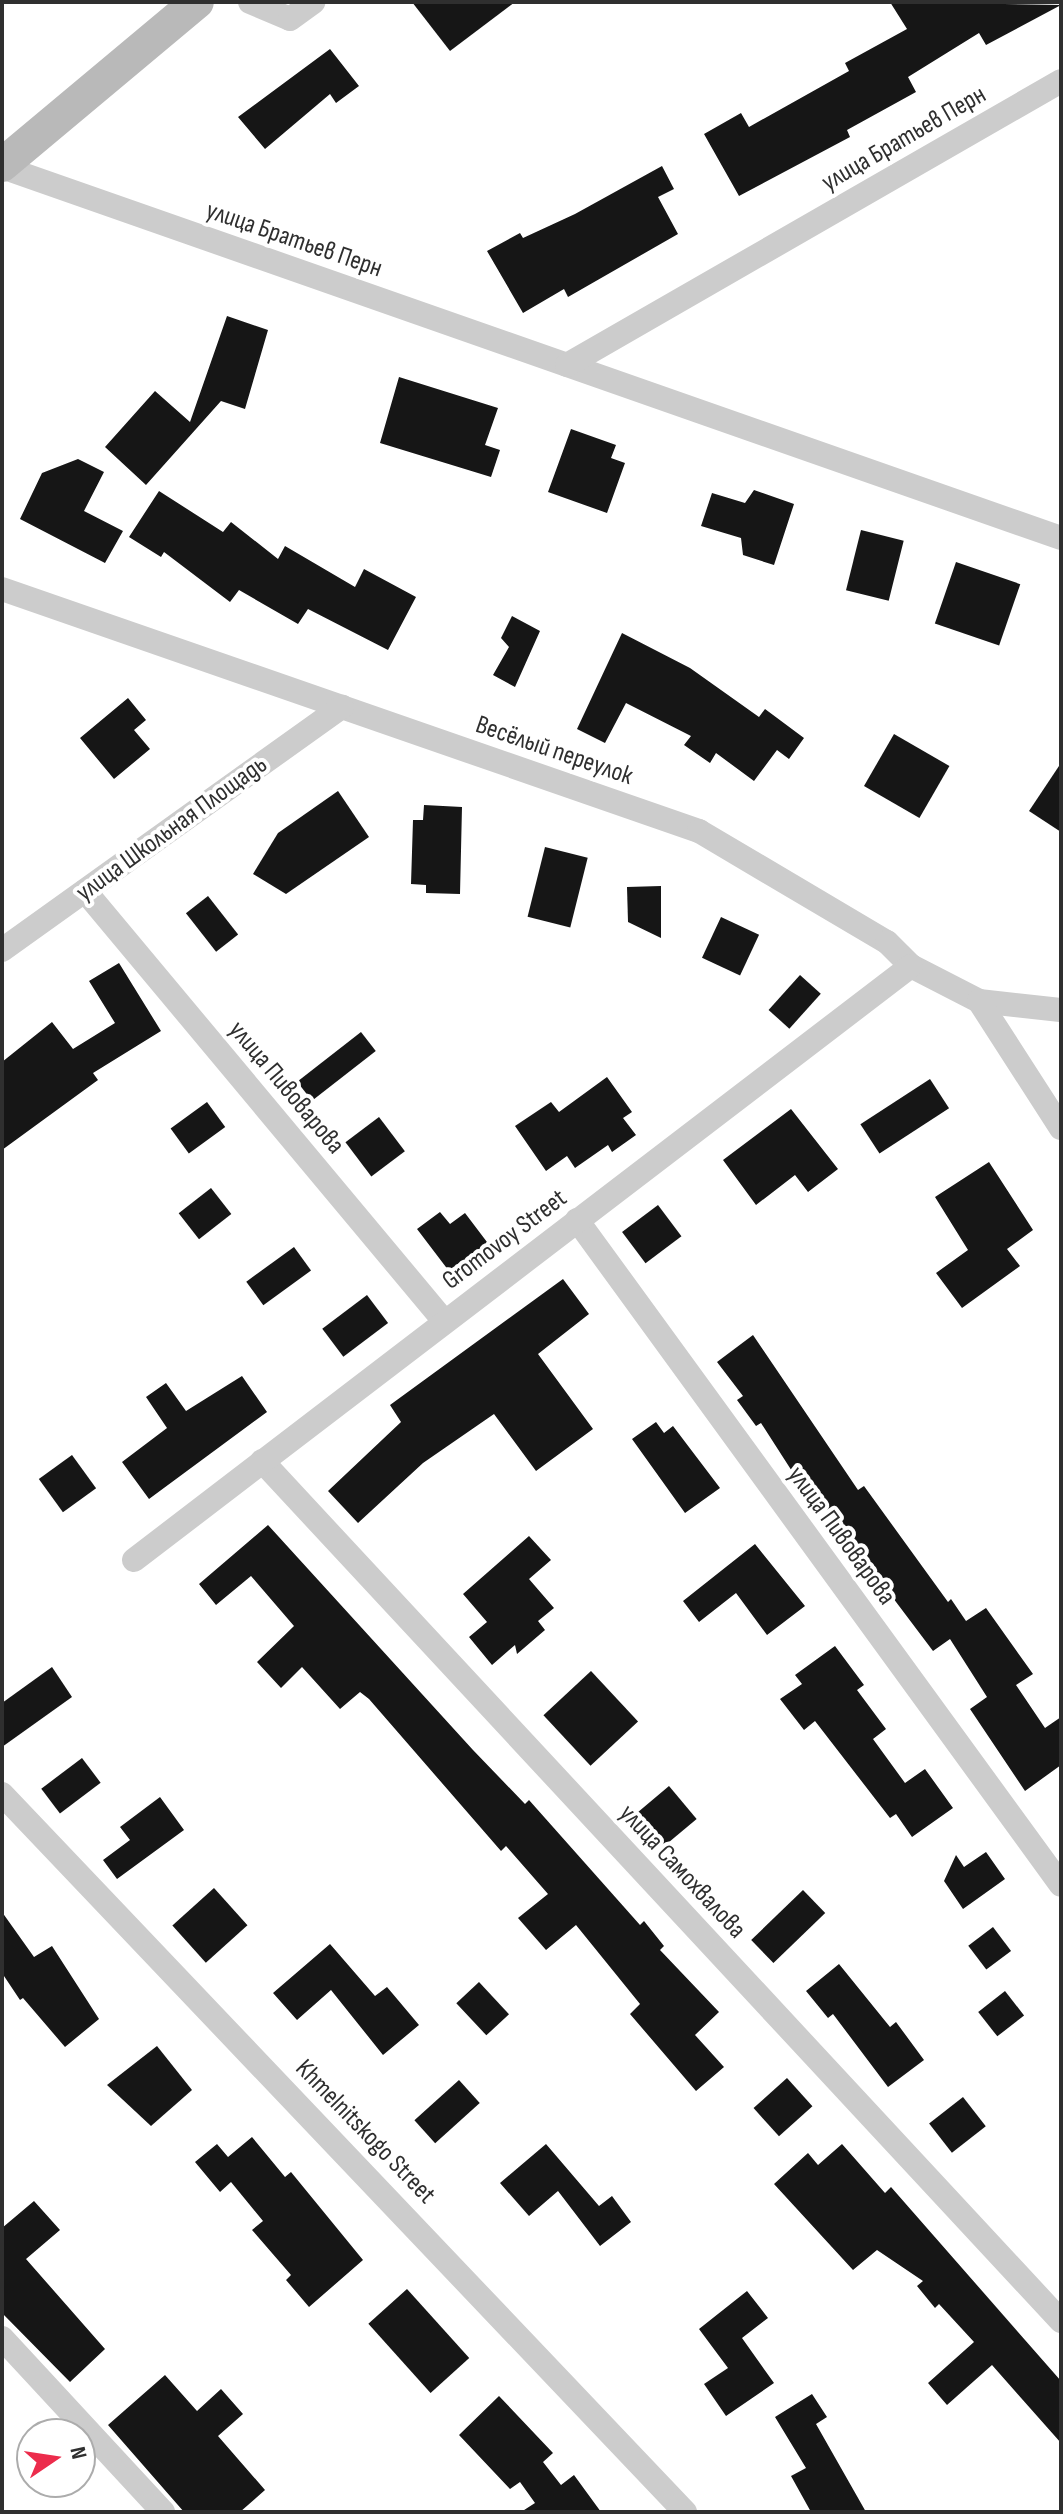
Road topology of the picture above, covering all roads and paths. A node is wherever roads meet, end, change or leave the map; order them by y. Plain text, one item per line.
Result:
1 (197, 2) edge
2 (250, 2) edge
3 (313, 2) edge
4 (1061, 81) edge
5 (2, 166) edge
6 (567, 365) junction
7 (1061, 538) edge
8 (2, 589) edge
9 (342, 707) junction
10 (85, 891) junction
11 (2, 950) edge
12 (911, 966) junction
13 (979, 1001) junction
14 (1061, 1010) edge
15 (1061, 1128) edge
16 (577, 1220) junction
17 (444, 1321) junction
18 (262, 1461) junction
19 (134, 1560) dead end
20 (2, 1794) edge
21 (1061, 1885) edge
22 (1061, 2321) edge
23 (2, 2338) edge
24 (163, 2512) edge
25 (685, 2512) edge

1 - 5 main road
2 - 3 street
4 - 6 street, улица Братьев Перн
5 - 6 street, улица Братьев Перн
6 - 7 street, улица Братьев Перн
8 - 9 street, Весёлый переулок
9 - 10 street, улица Школьная Площадь
9 - 12 street, Весёлый переулок
10 - 11 street, улица Школьная Площадь
10 - 17 street, улица Пивоварова
12 - 13 street, Весёлый переулок
12 - 16 street, Gromovoy Street
13 - 14 street, Весёлый переулок
13 - 15 street
16 - 17 street, Gromovoy Street
16 - 21 street, улица Пивоварова
17 - 18 street, Gromovoy Street
18 - 19 street, Gromovoy Street
18 - 22 street, улица Самохвалова
20 - 25 street, Khmelnitskogo Street
23 - 24 street

